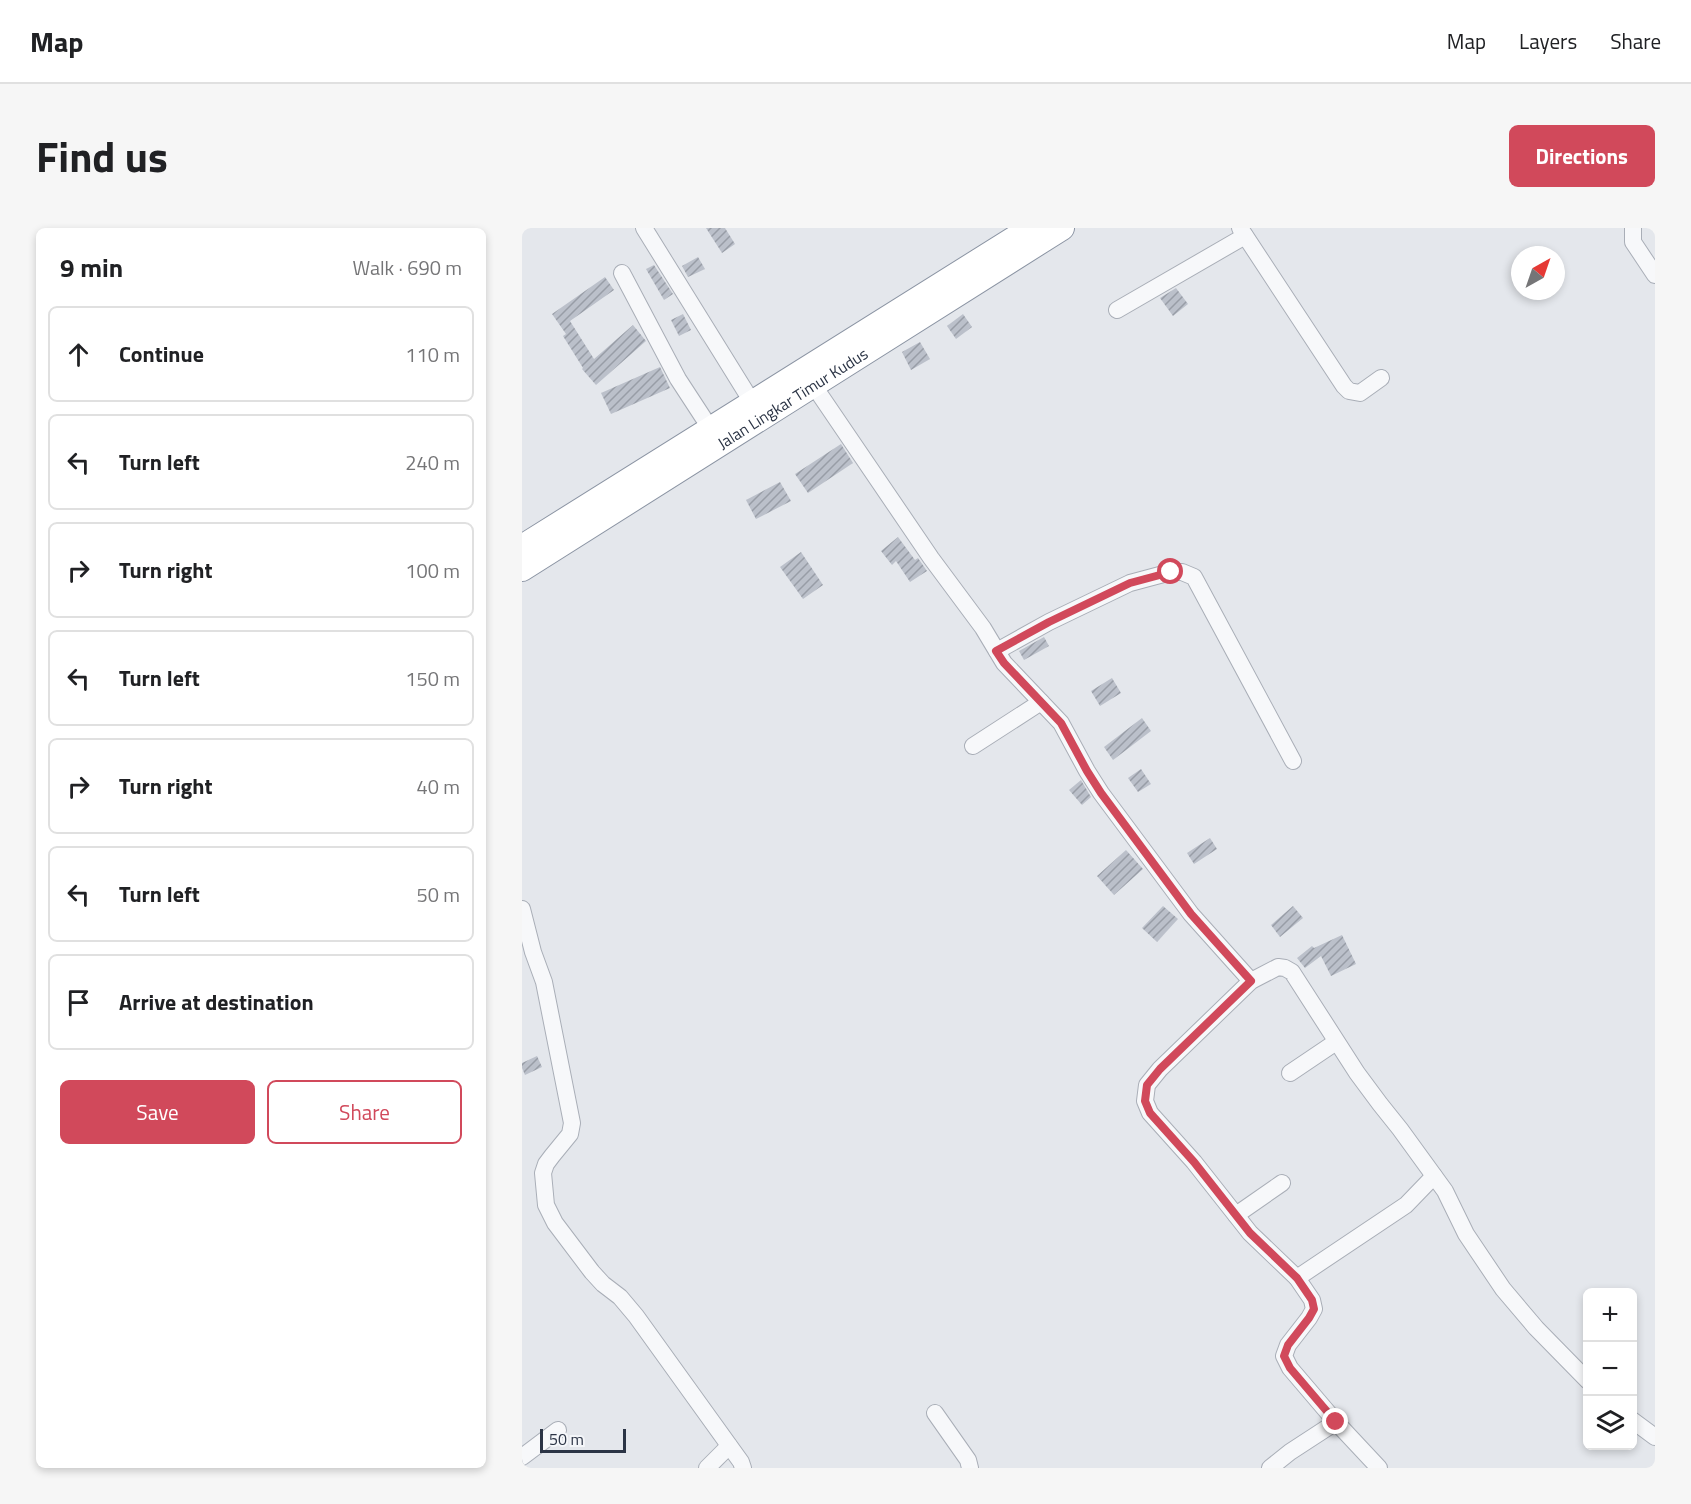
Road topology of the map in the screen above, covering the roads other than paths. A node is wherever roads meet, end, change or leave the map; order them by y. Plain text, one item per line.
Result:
1 (644, 228) edge
2 (1031, 228) edge
3 (1062, 228) edge
4 (1633, 228) edge
5 (1243, 232) edge
6 (622, 273) dead end
7 (1655, 275) edge
8 (1117, 310) dead end
9 (1381, 378) dead end
10 (814, 386) junction
11 (752, 402) junction
12 (710, 428) junction
13 (522, 547) edge
14 (522, 569) edge
15 (996, 651) junction
16 (1041, 702) junction
17 (973, 746) dead end
18 (1293, 761) dead end
19 (522, 909) edge
20 (1251, 981) junction
21 (1336, 1042) junction
22 (1290, 1073) dead end
23 (1434, 1176) junction
24 (1282, 1183) dead end
25 (1236, 1215) junction
26 (1297, 1278) junction
27 (1583, 1377) edge
28 (935, 1413) dead end
29 (1336, 1422) junction
30 (1637, 1424) edge
31 (558, 1430) dead end
32 (1655, 1437) edge
33 (729, 1446) junction
34 (522, 1457) edge
35 (707, 1468) edge
36 (743, 1468) edge
37 (970, 1468) edge
38 (1272, 1468) edge
39 (1379, 1468) edge

1 - 11 street
2 - 11 highway, Jalan Lingkar Timur Kudus
3 - 10 highway, Jalan Lingkar Timur Kudus
4 - 7 street
5 - 8 street
5 - 9 street
6 - 12 street
10 - 14 highway, Jalan Lingkar Timur Kudus
10 - 15 street
11 - 12 highway, Jalan Lingkar Timur Kudus
12 - 13 highway, Jalan Lingkar Timur Kudus
15 - 16 street
15 - 18 street
16 - 17 street
16 - 20 street
19 - 33 street
20 - 21 street
20 - 25 street
21 - 22 street
21 - 23 street
23 - 26 street
23 - 27 street
24 - 25 street
25 - 26 street
26 - 29 street
28 - 37 street
29 - 38 street
29 - 39 street
30 - 32 street
31 - 34 street
33 - 35 street
33 - 36 street

